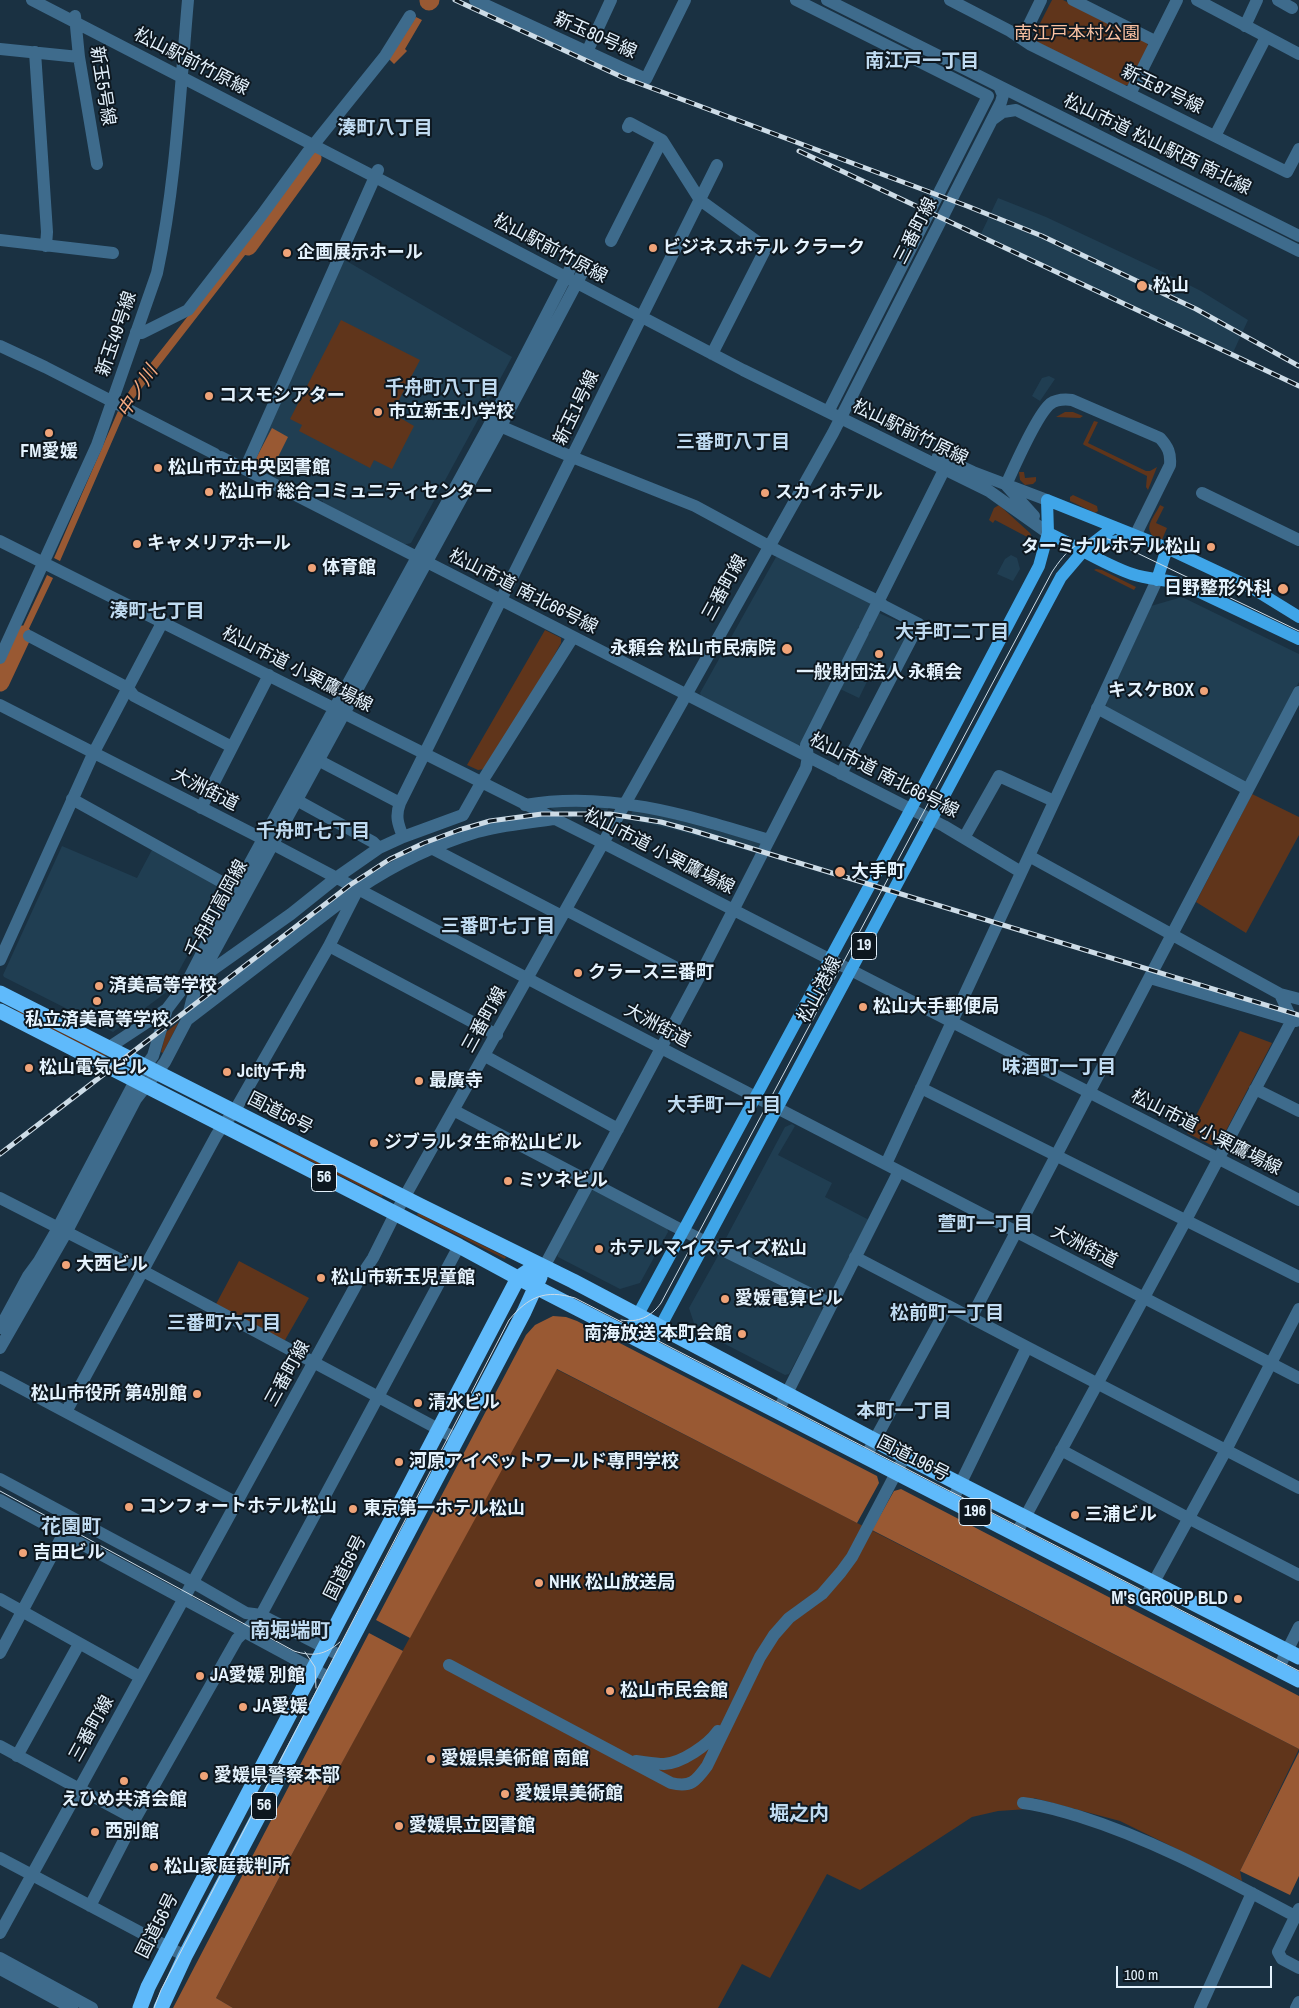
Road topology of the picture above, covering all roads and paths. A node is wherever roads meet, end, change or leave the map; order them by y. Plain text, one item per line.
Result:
1 (32, 0) edge
2 (51, 0) edge
3 (188, 0) edge
4 (475, 0) edge
5 (611, 0) edge
6 (685, 0) edge
7 (796, 0) edge
8 (827, 0) edge
9 (950, 0) edge
10 (1041, 0) edge
11 (1073, 0) edge
12 (1177, 0) edge
13 (1197, 0) edge
14 (1257, 0) edge
15 (1278, 0) edge
16 (970, 5) edge
17 (1292, 8) dead end
18 (410, 16) dead end
19 (75, 17) junction
20 (1245, 26) junction
21 (1266, 36) junction
22 (1022, 39) junction
23 (1155, 42) junction
24 (0, 49) edge
25 (35, 52) junction
26 (586, 52) junction
27 (1299, 54) edge
28 (79, 57) junction
29 (181, 72) junction
30 (999, 86) junction
31 (1130, 94) junction
32 (992, 120) junction
33 (629, 125) dead end
34 (1215, 136) junction
35 (660, 139) junction
36 (315, 142) junction
37 (1299, 149) edge
38 (97, 164) dead end
39 (717, 165) dead end
40 (377, 173) junction
41 (700, 200) junction
42 (1299, 236) edge
43 (0, 240) edge
44 (611, 241) dead end
45 (46, 246) junction
46 (1299, 251) edge
47 (113, 253) dead end
48 (574, 276) junction
49 (643, 313) junction
50 (136, 332) junction
51 (0, 346) edge
52 (714, 350) junction
53 (120, 406) junction
54 (830, 408) junction
55 (842, 414) junction
56 (496, 424) junction
57 (572, 457) junction
58 (947, 466) junction
59 (244, 469) junction
60 (1006, 485) junction
61 (1202, 492) dead end
62 (1047, 500) junction
63 (1114, 527) junction
64 (1048, 533) junction
65 (1135, 536) junction
66 (1299, 540) edge
67 (0, 541) edge
68 (769, 545) junction
69 (1167, 548) junction
70 (1084, 550) junction
71 (420, 560) junction
72 (50, 566) junction
73 (1157, 580) junction
74 (501, 601) junction
75 (878, 601) junction
76 (1299, 617) edge
77 (162, 623) junction
78 (29, 636) dead end
79 (574, 637) junction
80 (1299, 639) edge
81 (0, 658) edge
82 (269, 675) junction
83 (128, 688) junction
84 (1299, 692) edge
85 (686, 694) junction
86 (0, 705) edge
87 (1097, 708) junction
88 (339, 710) junction
89 (232, 747) junction
90 (93, 754) junction
91 (425, 754) junction
92 (808, 756) junction
93 (313, 758) junction
94 (841, 774) junction
95 (481, 782) junction
96 (1247, 789) junction
97 (292, 798) junction
98 (72, 799) junction
99 (1054, 801) junction
100 (400, 803) junction
101 (626, 803) junction
102 (525, 805) junction
103 (201, 808) junction
104 (910, 810) junction
105 (553, 819) junction
106 (930, 821) junction
107 (403, 837) junction
108 (964, 838) junction
109 (769, 840) junction
110 (268, 842) junction
111 (603, 844) junction
112 (379, 848) junction
113 (433, 849) junction
114 (1029, 856) junction
115 (1021, 872) junction
116 (336, 878) junction
117 (358, 889) junction
118 (236, 890) junction
119 (734, 910) junction
120 (564, 913) junction
121 (1172, 935) junction
122 (329, 946) junction
123 (830, 959) junction
124 (0, 960) edge
125 (851, 970) junction
126 (193, 978) junction
127 (528, 978) junction
128 (1150, 978) junction
129 (698, 979) junction
130 (0, 993) edge
131 (1280, 994) junction
132 (1299, 1000) edge
133 (167, 1008) junction
134 (0, 1011) edge
135 (187, 1020) junction
136 (952, 1021) junction
137 (1295, 1021) edge
138 (496, 1035) junction
139 (108, 1048) junction
140 (661, 1048) junction
141 (485, 1056) junction
142 (151, 1070) junction
143 (140, 1084) junction
144 (921, 1088) junction
145 (1256, 1089) junction
146 (1090, 1093) junction
147 (756, 1097) junction
148 (776, 1108) junction
149 (455, 1111) junction
150 (1299, 1111) edge
151 (234, 1112) junction
152 (222, 1126) junction
153 (618, 1129) junction
154 (1056, 1157) junction
155 (1218, 1159) junction
156 (886, 1164) junction
157 (899, 1171) junction
158 (590, 1182) junction
159 (0, 1198) edge
160 (405, 1198) junction
161 (1299, 1200) edge
162 (396, 1214) junction
163 (1186, 1220) junction
164 (62, 1230) junction
165 (684, 1231) junction
166 (1017, 1232) junction
167 (706, 1241) junction
168 (459, 1246) junction
169 (856, 1257) junction
170 (544, 1267) junction
171 (143, 1271) junction
172 (518, 1278) junction
173 (1299, 1278) edge
174 (536, 1286) junction
175 (1144, 1298) junction
176 (564, 1301) junction
177 (832, 1304) junction
178 (948, 1306) junction
179 (1299, 1309) edge
180 (524, 1312) junction
181 (638, 1316) junction
182 (971, 1318) junction
183 (661, 1327) junction
184 (0, 1328) edge
185 (628, 1335) junction
186 (650, 1346) junction
187 (0, 1348) edge
188 (1027, 1348) junction
189 (315, 1362) junction
190 (1270, 1363) junction
191 (0, 1376) edge
192 (1299, 1378) edge
193 (1097, 1384) junction
194 (786, 1394) junction
195 (377, 1396) junction
196 (778, 1411) junction
197 (66, 1412) junction
198 (439, 1429) junction
199 (457, 1439) junction
200 (874, 1440) junction
201 (1061, 1450) junction
202 (1226, 1450) junction
203 (866, 1456) junction
204 (905, 1456) junction
205 (897, 1472) junction
206 (0, 1479) edge
207 (960, 1484) junction
208 (1299, 1488) edge
209 (0, 1500) edge
210 (952, 1500) junction
211 (237, 1503) junction
212 (1024, 1517) junction
213 (72, 1518) junction
214 (1188, 1518) junction
215 (1016, 1534) junction
216 (61, 1539) junction
217 (1299, 1575) edge
218 (196, 1579) junction
219 (1153, 1584) junction
220 (0, 1599) edge
221 (1144, 1600) junction
222 (182, 1604) junction
223 (22, 1612) junction
224 (260, 1615) junction
225 (1299, 1627) edge
226 (243, 1632) junction
227 (79, 1644) junction
228 (325, 1647) junction
229 (0, 1653) edge
230 (1293, 1654) edge
231 (343, 1657) junction
232 (449, 1665) dead end
233 (313, 1669) junction
234 (1278, 1669) junction
235 (140, 1677) junction
236 (332, 1679) junction
237 (1299, 1680) edge
238 (730, 1715) junction
239 (0, 1746) edge
240 (17, 1756) junction
241 (626, 1759) junction
242 (666, 1764) junction
243 (671, 1783) junction
244 (80, 1789) junction
245 (1023, 1803) dead end
246 (135, 1819) junction
247 (0, 1858) edge
248 (32, 1876) junction
249 (1252, 1893) junction
250 (90, 1906) junction
251 (1297, 1913) edge
252 (0, 1933) edge
253 (168, 1947) junction
254 (185, 1956) junction
255 (0, 1958) edge
256 (1299, 1968) edge
257 (0, 1969) edge
258 (1299, 2002) edge
259 (72, 2008) edge
260 (92, 2008) edge
261 (140, 2008) edge
262 (161, 2008) edge
263 (1200, 2008) edge
264 (1296, 2008) edge

1 - 19 street, 松山駅前竹原線
2 - 19 street, 松山駅前竹原線
3 - 29 street, 新玉49号線
4 - 26 street, 新玉80号線
5 - 26 street
6 - 26 street, 新玉80号線
7 - 54 street, 三番町線
8 - 30 street, 松山市道 松山駅西 南北線
9 - 16 street, 新玉87号線
10 - 22 street
11 - 23 street
12 - 23 street
13 - 20 street
14 - 20 street
15 - 17 street
16 - 22 street, 新玉87号線
18 - 36 street
19 - 28 street, 新玉5号線
19 - 29 street, 松山駅前竹原線
20 - 21 street
21 - 27 street
21 - 34 street
22 - 31 street, 新玉87号線
23 - 31 street
24 - 25 street
25 - 28 street
25 - 45 street
28 - 38 street, 新玉5号線
29 - 36 street, 松山駅前竹原線
29 - 50 street, 新玉49号線
30 - 32 street, 三番町線
30 - 42 street, 松山市道 松山駅西 南北線
31 - 34 street, 新玉87号線
32 - 46 street, 松山市道 松山駅西 南北線
32 - 55 street, 三番町線
33 - 35 street
34 - 37 street, 新玉87号線
35 - 41 street
35 - 44 street
36 - 40 street, 松山駅前竹原線
36 - 50 street
39 - 41 street, 新玉1号線
40 - 48 street, 松山駅前竹原線
40 - 59 street
41 - 49 street, 新玉1号線
41 - 52 street
43 - 45 street
45 - 47 street
48 - 49 street, 松山駅前竹原線
48 - 56 street, 千舟町高岡線
49 - 52 street, 松山駅前竹原線
49 - 57 street, 新玉1号線
50 - 53 street, 新玉49号線
51 - 53 street, 松山市道 南北66号線
52 - 54 street, 松山駅前竹原線
53 - 59 street, 松山市道 南北66号線
53 - 72 street, 新玉49号線
54 - 55 street, 松山駅前竹原線
55 - 58 street, 松山駅前竹原線
55 - 68 street, 三番町線
56 - 57 street
56 - 71 street, 千舟町高岡線
57 - 68 street
57 - 74 street, 新玉1号線
58 - 60 street, 松山駅前竹原線
58 - 64 street, 松山駅前竹原線
58 - 75 street
59 - 71 street, 松山市道 南北66号線
60 - 62 street, 松山駅前竹原線
60 - 64 street
60 - 65 street
61 - 66 street
62 - 63 main road
62 - 64 main road, 松山港線 / 19
63 - 65 main road
63 - 70 main road, 松山港線 / 19
64 - 70 main road
64 - 104 main road, 松山港線 / 19
65 - 69 main road
65 - 70 main road
67 - 72 street, 松山市道 小栗鷹場線
68 - 75 street
68 - 85 street, 三番町線
69 - 73 main road
69 - 76 main road
70 - 73 main road
70 - 106 main road, 松山港線 / 19
71 - 74 street, 松山市道 南北66号線
71 - 88 street, 千舟町高岡線
72 - 77 street, 松山市道 小栗鷹場線
72 - 81 street, 新玉49号線
73 - 80 main road
73 - 87 street
74 - 79 street, 松山市道 南北66号線
74 - 91 street, 新玉1号線
75 - 92 street
75 - 94 street
77 - 82 street, 松山市道 小栗鷹場線
77 - 83 street
78 - 83 street
79 - 85 street, 松山市道 南北66号線
79 - 95 street
82 - 88 street, 松山市道 小栗鷹場線
82 - 89 street
83 - 89 street
83 - 90 street
84 - 96 street
85 - 92 street, 松山市道 南北66号線
85 - 101 street, 三番町線
86 - 90 street, 大洲街道
87 - 96 street
87 - 99 street
88 - 91 street, 松山市道 小栗鷹場線
88 - 93 street, 千舟町高岡線
89 - 103 street
90 - 98 street
90 - 103 street, 大洲街道
91 - 95 street, 松山市道 小栗鷹場線
91 - 100 street, 新玉1号線
92 - 94 street, 松山市道 南北66号線
92 - 109 street
93 - 97 street, 千舟町高岡線
93 - 100 street
94 - 104 street, 松山市道 南北66号線
95 - 102 street, 松山市道 小栗鷹場線
95 - 107 street
96 - 121 street
97 - 110 street, 千舟町高岡線
97 - 112 street
98 - 118 street
98 - 124 street
99 - 108 street
99 - 114 street
100 - 107 street
101 - 102 street
101 - 109 street
101 - 111 street, 三番町線
102 - 105 street, 松山市道 小栗鷹場線
103 - 110 street, 大洲街道
104 - 106 street, 松山市道 南北66号線
104 - 123 main road, 松山港線 / 19
105 - 111 street, 松山市道 小栗鷹場線
105 - 113 street
106 - 108 street, 松山市道 南北66号線
106 - 125 main road, 松山港線 / 19
107 - 112 street
108 - 115 street, 松山市道 南北66号線
109 - 119 street
110 - 116 street, 大洲街道
110 - 118 street, 千舟町高岡線
110 - 126 street, 千舟町高岡線
111 - 119 street, 松山市道 小栗鷹場線
111 - 120 street, 三番町線
112 - 116 street
113 - 117 street
113 - 120 street
114 - 115 street
114 - 121 street
115 - 136 street
116 - 117 street, 大洲街道
116 - 126 street
117 - 122 street
117 - 127 street, 大洲街道
117 - 135 street
118 - 126 street, 千舟町高岡線
119 - 123 street, 松山市道 小栗鷹場線
119 - 129 street
120 - 127 street, 三番町線
120 - 129 street
121 - 128 street
121 - 131 street
122 - 138 street
122 - 151 street
123 - 125 street, 松山市道 小栗鷹場線
123 - 147 main road, 松山港線 / 19
125 - 136 street, 松山市道 小栗鷹場線
125 - 148 main road, 松山港線 / 19
126 - 133 street, 千舟町高岡線
126 - 135 street, 千舟町高岡線
127 - 138 street, 三番町線
127 - 140 street, 大洲街道
128 - 137 street
128 - 146 street
129 - 140 street
130 - 139 highway, 国道56号 / 56
131 - 132 street
131 - 137 street
133 - 139 street
133 - 142 street, 千舟町高岡線
134 - 143 highway, 国道56号 / 56
135 - 142 street, 千舟町高岡線
136 - 144 street
136 - 146 street, 松山市道 小栗鷹場線
137 - 145 street
138 - 141 street, 三番町線
139 - 142 highway, 国道56号 / 56
140 - 147 street, 大洲街道
140 - 153 street
141 - 149 street, 三番町線
141 - 153 street
142 - 143 street, 千舟町高岡線
142 - 151 highway, 国道56号 / 56
143 - 152 highway, 国道56号 / 56
143 - 164 street, 千舟町高岡線
144 - 154 street
144 - 156 street
145 - 150 street
145 - 155 street
146 - 154 street
146 - 155 street, 松山市道 小栗鷹場線
147 - 148 street, 大洲街道
147 - 165 main road, 松山港線 / 19
148 - 156 street, 大洲街道
148 - 167 main road, 松山港線 / 19
149 - 158 street
149 - 160 street, 三番町線
151 - 152 street
151 - 160 highway, 国道56号 / 56
152 - 162 highway, 国道56号 / 56
152 - 171 street
153 - 158 street
154 - 163 street
154 - 166 street
155 - 161 street, 松山市道 小栗鷹場線
155 - 163 street
156 - 157 street, 大洲街道
157 - 166 street, 大洲街道
157 - 169 street
158 - 165 street
158 - 170 street
159 - 164 street
160 - 162 street, 三番町線
160 - 170 highway, 国道56号 / 56
162 - 168 highway, 国道56号 / 56
162 - 189 street, 三番町線
163 - 173 street
163 - 175 street
164 - 171 street
164 - 184 street, 千舟町高岡線
164 - 187 street, 千舟町高岡線
165 - 167 street
165 - 181 main road, 松山港線 / 19
166 - 175 street, 大洲街道
166 - 182 street
167 - 177 street
167 - 183 main road, 松山港線 / 19
168 - 172 highway, 国道56号 / 56
168 - 195 street
169 - 177 street
169 - 178 street
170 - 172 highway
170 - 174 highway, 56
170 - 181 highway, 国道196号 / 196
171 - 189 street
171 - 197 street
172 - 174 highway, 国道56号 / 56
172 - 198 highway, 国道56号 / 56
174 - 176 highway, 国道196号 / 196
174 - 180 highway, 56
175 - 190 street, 大洲街道
175 - 193 street
176 - 180 highway
176 - 185 highway, 国道196号 / 196
177 - 194 street
178 - 182 street
178 - 200 street
179 - 190 street
180 - 199 highway, 56
181 - 183 highway, 国道196号 / 196
181 - 185 main road, 松山港線 / 19
182 - 188 street
183 - 186 main road, 松山港線 / 19
183 - 194 highway, 国道196号 / 196
185 - 186 highway, 国道196号 / 196
186 - 196 highway, 国道196号 / 196
188 - 193 street
188 - 207 street
189 - 195 street
189 - 211 street, 三番町線
190 - 192 street, 大洲街道
190 - 202 street
191 - 197 street
193 - 201 street
193 - 202 street
194 - 196 street
194 - 200 highway, 国道196号 / 196
195 - 198 street
195 - 224 street
196 - 203 highway, 国道196号 / 196
197 - 211 street
198 - 199 street
198 - 228 highway, 国道56号 / 56
199 - 231 highway, 56
200 - 203 street
200 - 204 highway, 国道196号 / 196
201 - 212 street
201 - 214 street
202 - 208 street
202 - 214 street
203 - 205 highway, 国道196号 / 196
204 - 205 street
204 - 207 highway, 国道196号 / 196
205 - 210 highway, 国道196号 / 196
205 - 238 street
206 - 213 street
207 - 210 street
207 - 212 highway, 国道196号 / 196
209 - 216 street
210 - 215 highway, 国道196号 / 196
211 - 218 street, 三番町線
212 - 215 street
212 - 219 highway, 国道196号 / 196
213 - 216 street
213 - 218 street
214 - 217 street
214 - 219 street
215 - 221 highway, 国道196号 / 196
216 - 222 street
216 - 223 street
218 - 222 street, 三番町線
218 - 224 street
219 - 221 street
219 - 230 highway, 国道196号 / 196
220 - 223 street
221 - 234 highway, 国道196号 / 196
222 - 226 street
222 - 235 street, 三番町線
223 - 227 street
223 - 229 street
224 - 226 street
224 - 228 street
225 - 230 street
226 - 233 street
226 - 246 street
227 - 235 street
227 - 240 street
228 - 231 street
228 - 233 highway, 国道56号 / 56
230 - 234 street
231 - 236 highway, 56
232 - 241 street
233 - 236 street
233 - 253 highway, 国道56号 / 56
234 - 237 highway, 国道196号 / 196
235 - 244 street, 三番町線
236 - 254 highway, 56
238 - 242 street
238 - 243 street
239 - 240 street
240 - 244 street
241 - 242 street
241 - 243 street
242 - 243 street
244 - 246 street
244 - 248 street, 三番町線
245 - 249 street
246 - 250 street
247 - 248 street
248 - 250 street
248 - 252 street, 三番町線
249 - 251 street
249 - 263 street
250 - 253 street
251 - 256 street
253 - 254 street
253 - 261 highway, 国道56号 / 56
254 - 262 highway, 56
255 - 260 street
257 - 259 street
258 - 264 street

